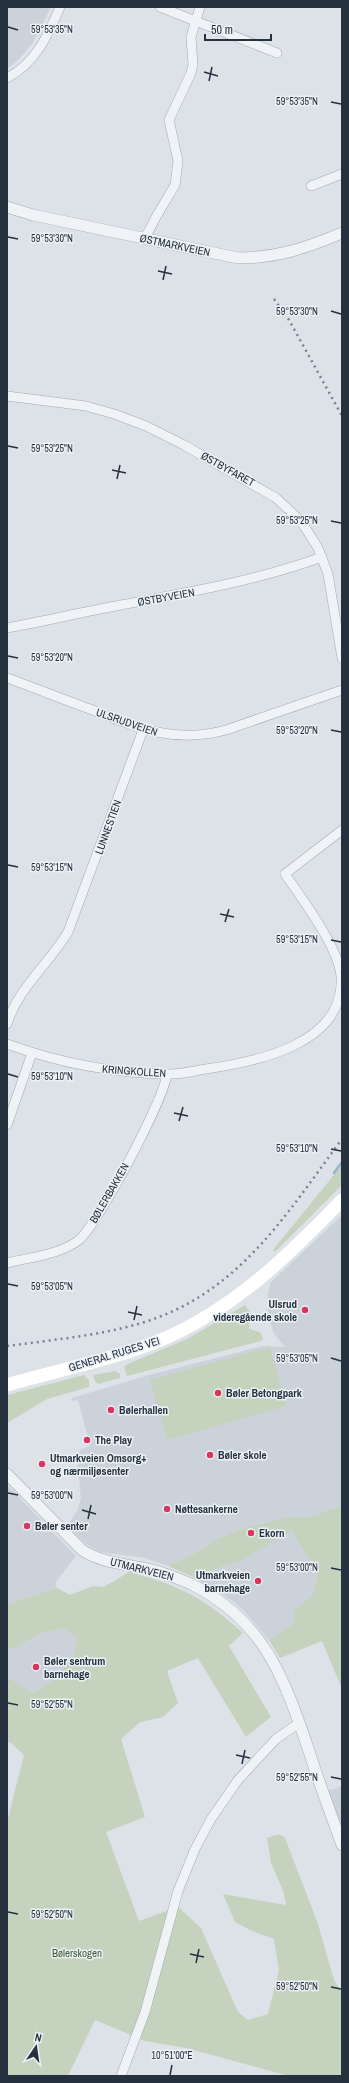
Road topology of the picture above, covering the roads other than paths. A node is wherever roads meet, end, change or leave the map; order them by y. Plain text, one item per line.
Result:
1 (60, 7) edge
2 (160, 7) edge
3 (200, 7) edge
4 (195, 22) junction
5 (278, 53) dead end
6 (7, 78) edge
7 (342, 174) edge
8 (311, 186) dead end
9 (7, 207) edge
10 (342, 233) edge
11 (145, 238) junction
12 (7, 396) edge
13 (322, 557) junction
14 (7, 628) edge
15 (342, 658) edge
16 (7, 678) edge
17 (342, 690) edge
18 (143, 730) junction
19 (342, 830) edge
20 (341, 996) edge
21 (7, 1024) edge
22 (7, 1044) edge
23 (32, 1053) junction
24 (167, 1074) junction
25 (7, 1125) edge
26 (342, 1200) edge
27 (7, 1264) edge
28 (7, 1384) edge
29 (7, 1474) edge
30 (299, 1723) junction
31 (342, 1845) edge
32 (121, 2076) edge

1 - 6 street
2 - 4 street
3 - 4 street
4 - 5 street
4 - 11 street
7 - 8 street
9 - 11 street, ØSTMARKVEIEN
10 - 11 street, ØSTMARKVEIEN
12 - 13 street, ØSTBYFARET
13 - 14 street, ØSTBYVEIEN
13 - 15 street, ØSTBYFARET
16 - 18 street, ULSRUDVEIEN
17 - 18 street, ULSRUDVEIEN
18 - 21 street, LUNNESTIEN
19 - 20 street, KRINGKOLLEN
20 - 24 street, KRINGKOLLEN
22 - 23 street, KRINGKOLLEN
23 - 24 street, KRINGKOLLEN
23 - 25 street
24 - 27 street, BØLERBAKKEN
26 - 28 main road, GENERAL RUGES VEI
29 - 30 street, UTMARKVEIEN
30 - 31 street, UTMARKVEIEN
30 - 32 street

